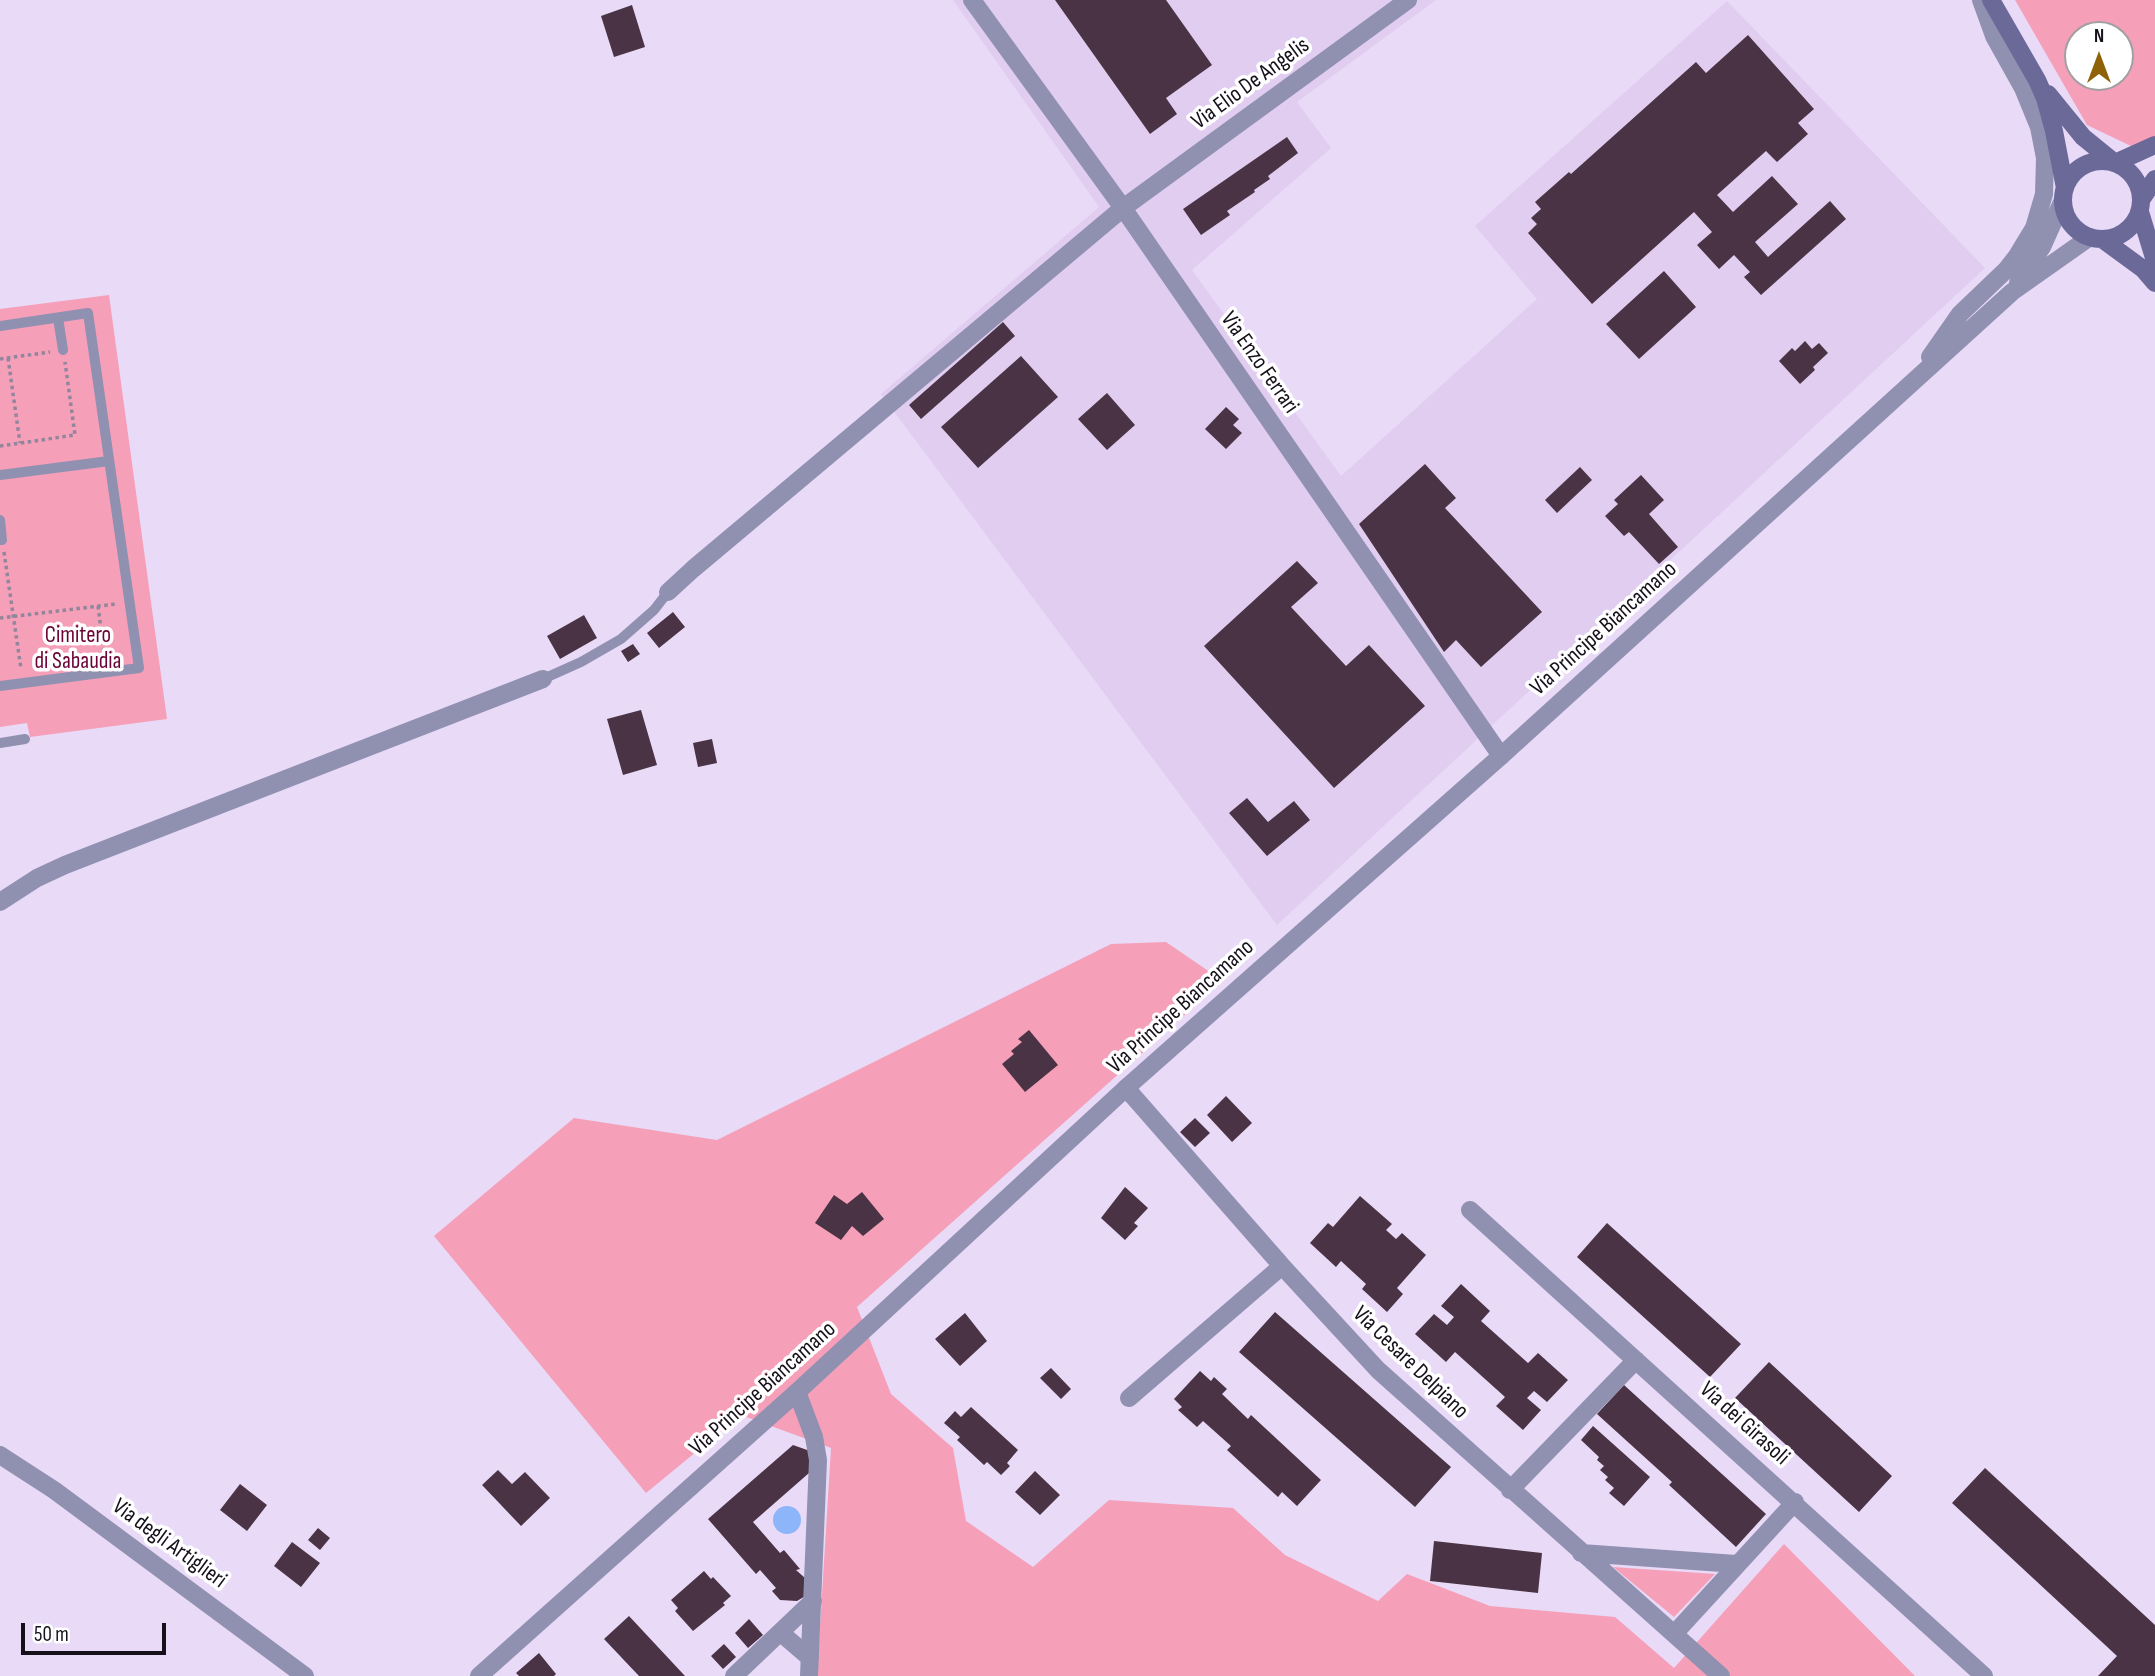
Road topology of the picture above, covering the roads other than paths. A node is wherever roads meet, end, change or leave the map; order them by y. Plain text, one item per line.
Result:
1 (972, 0) edge
2 (1408, 0) edge
3 (1981, 0) edge
4 (1991, 0) edge
5 (2037, 80) junction
6 (2155, 145) edge
7 (2115, 163) junction
8 (2155, 179) edge
9 (2064, 194) junction
10 (2141, 206) junction
11 (1123, 208) junction
12 (2096, 238) junction
13 (2155, 261) edge
14 (2155, 283) edge
15 (2012, 292) junction
16 (58, 318) junction
17 (0, 326) edge
18 (63, 350) road end
19 (1918, 377) junction
20 (109, 461) junction
21 (0, 475) edge
22 (0, 520) edge
23 (1, 540) edge
24 (668, 592) joint
25 (543, 678) joint
26 (0, 686) edge
27 (25, 738) dead end
28 (0, 743) edge
29 (1500, 756) junction
30 (0, 902) edge
31 (1126, 1088) junction
32 (1470, 1210) dead end
33 (1282, 1266) junction
34 (1636, 1360) junction
35 (797, 1392) junction
36 (1129, 1398) dead end
37 (0, 1455) edge
38 (1510, 1490) junction
39 (1794, 1502) junction
40 (1581, 1553) junction
41 (1737, 1564) junction
42 (813, 1601) junction
43 (781, 1633) junction
44 (1674, 1634) junction
45 (810, 1667) edge
46 (305, 1676) edge
47 (480, 1676) edge
48 (734, 1676) edge
49 (1721, 1676) edge
50 (1984, 1676) edge

1 - 11 street, Via Enzo Ferrari
2 - 11 street, Via Elio De Angelis
3 - 19 street, Via Principe Biancamano
4 - 5 main road
5 - 7 main road
5 - 9 main road
6 - 7 main road
7 - 9 main road
7 - 10 main road
8 - 10 main road
9 - 12 main road
9 - 15 street, Via Principe Biancamano
10 - 12 main road
10 - 13 main road
11 - 24 street, Via Elio De Angelis
11 - 29 street, Via Enzo Ferrari
12 - 14 main road
12 - 15 street, Via Principe Biancamano
15 - 19 street, Via Principe Biancamano
16 - 17 lane
16 - 18 lane
16 - 20 lane
19 - 29 street, Via Principe Biancamano
20 - 21 lane
20 - 26 lane
22 - 23 lane
24 - 25 lane
25 - 30 street
27 - 28 lane
29 - 31 street, Via Principe Biancamano
31 - 33 street, Via Cesare Delpiano
31 - 35 street, Via Principe Biancamano
32 - 34 street, Via dei Girasoli
33 - 36 street
33 - 38 street, Via Cesare Delpiano
34 - 38 street
34 - 39 street, Via dei Girasoli
35 - 42 street
35 - 47 street, Via Principe Biancamano
37 - 46 street, Via degli Artiglieri
38 - 40 street, Via Cesare Delpiano
39 - 41 street
39 - 50 street, Via dei Girasoli
40 - 41 street
40 - 44 street, Via Cesare Delpiano
41 - 44 street
42 - 43 street
42 - 45 street
43 - 45 street
43 - 48 street
44 - 49 street, Via Cesare Delpiano

